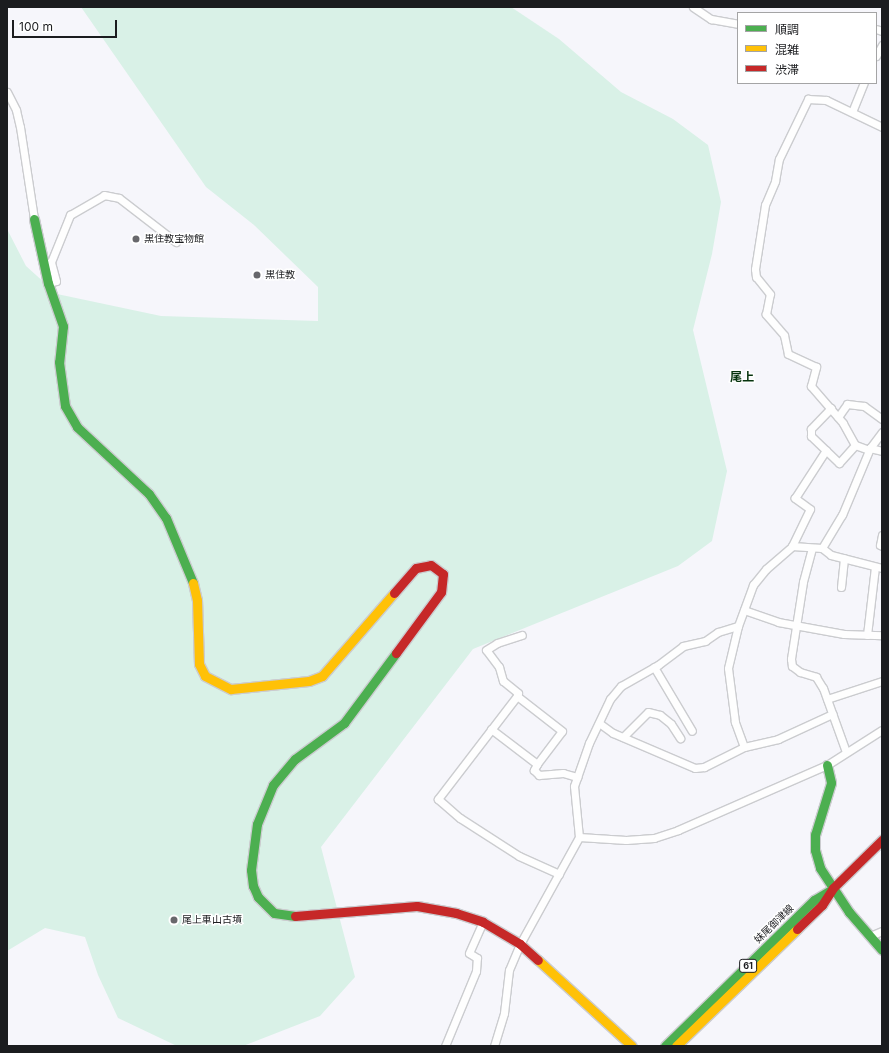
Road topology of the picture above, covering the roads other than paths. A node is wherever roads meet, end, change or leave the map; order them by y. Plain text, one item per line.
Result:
1 (693, 7) edge
2 (737, 24) edge
3 (882, 45) edge
4 (877, 54) edge
5 (864, 84) edge
6 (7, 92) edge
7 (852, 112) junction
8 (882, 127) edge
9 (34, 219) joint
10 (176, 242) dead end
11 (48, 284) junction
12 (831, 408) junction
13 (838, 417) junction
14 (882, 420) edge
15 (882, 432) edge
16 (856, 445) junction
17 (869, 449) junction
18 (826, 450) junction
19 (882, 451) edge
20 (882, 535) edge
21 (792, 546) junction
22 (882, 546) edge
23 (812, 548) junction
24 (822, 548) junction
25 (844, 558) junction
26 (879, 568) edge
27 (841, 586) dead end
28 (744, 610) junction
29 (797, 625) junction
30 (738, 626) junction
31 (522, 635) dead end
32 (867, 635) junction
33 (882, 635) edge
34 (654, 667) junction
35 (882, 681) edge
36 (517, 696) junction
37 (827, 699) junction
38 (832, 714) junction
39 (599, 723) junction
40 (492, 729) junction
41 (882, 730) edge
42 (692, 731) dead end
43 (623, 737) junction
44 (680, 738) dead end
45 (744, 747) junction
46 (846, 752) junction
47 (537, 764) junction
48 (827, 765) junction
49 (577, 777) junction
50 (579, 837) junction
51 (882, 840) edge
52 (559, 874) junction
53 (833, 888) junction
54 (484, 922) junction
55 (882, 931) edge
56 (870, 936) junction
57 (520, 944) junction
58 (882, 950) edge
59 (445, 1046) edge
60 (494, 1046) edge
61 (632, 1046) edge
62 (665, 1046) edge
63 (676, 1046) edge

1 - 2 street
3 - 4 street
5 - 7 street
6 - 9 street
7 - 8 street
7 - 12 street
9 - 11 street
10 - 11 street
11 - 54 street
12 - 13 street
12 - 18 street
13 - 14 street
13 - 16 street
15 - 17 street
16 - 17 street
16 - 18 street
17 - 19 street
17 - 24 street
18 - 21 street
20 - 22 street
21 - 23 street
21 - 28 street
23 - 24 street
23 - 29 street
24 - 25 street
25 - 26 street
25 - 27 street
26 - 32 street
28 - 29 street
28 - 30 street
29 - 32 street
29 - 37 street
30 - 34 street
30 - 45 street
31 - 36 street
32 - 33 street
34 - 39 street
34 - 42 street
35 - 37 street
36 - 40 street
36 - 47 street
37 - 38 street
38 - 45 street
38 - 46 street
39 - 43 street
39 - 49 street
40 - 47 street
40 - 52 street
41 - 46 street
43 - 44 street
43 - 45 street
46 - 48 street
47 - 49 street
48 - 50 street
48 - 53 street
49 - 50 street
50 - 52 street
51 - 53 street, 妹尾御津線 / 61
52 - 57 street
53 - 56 street
53 - 62 street, 妹尾御津線 / 61
53 - 63 street, 妹尾御津線 / 61
54 - 57 street
54 - 59 street
55 - 56 street
56 - 58 street
57 - 60 street
57 - 61 street

